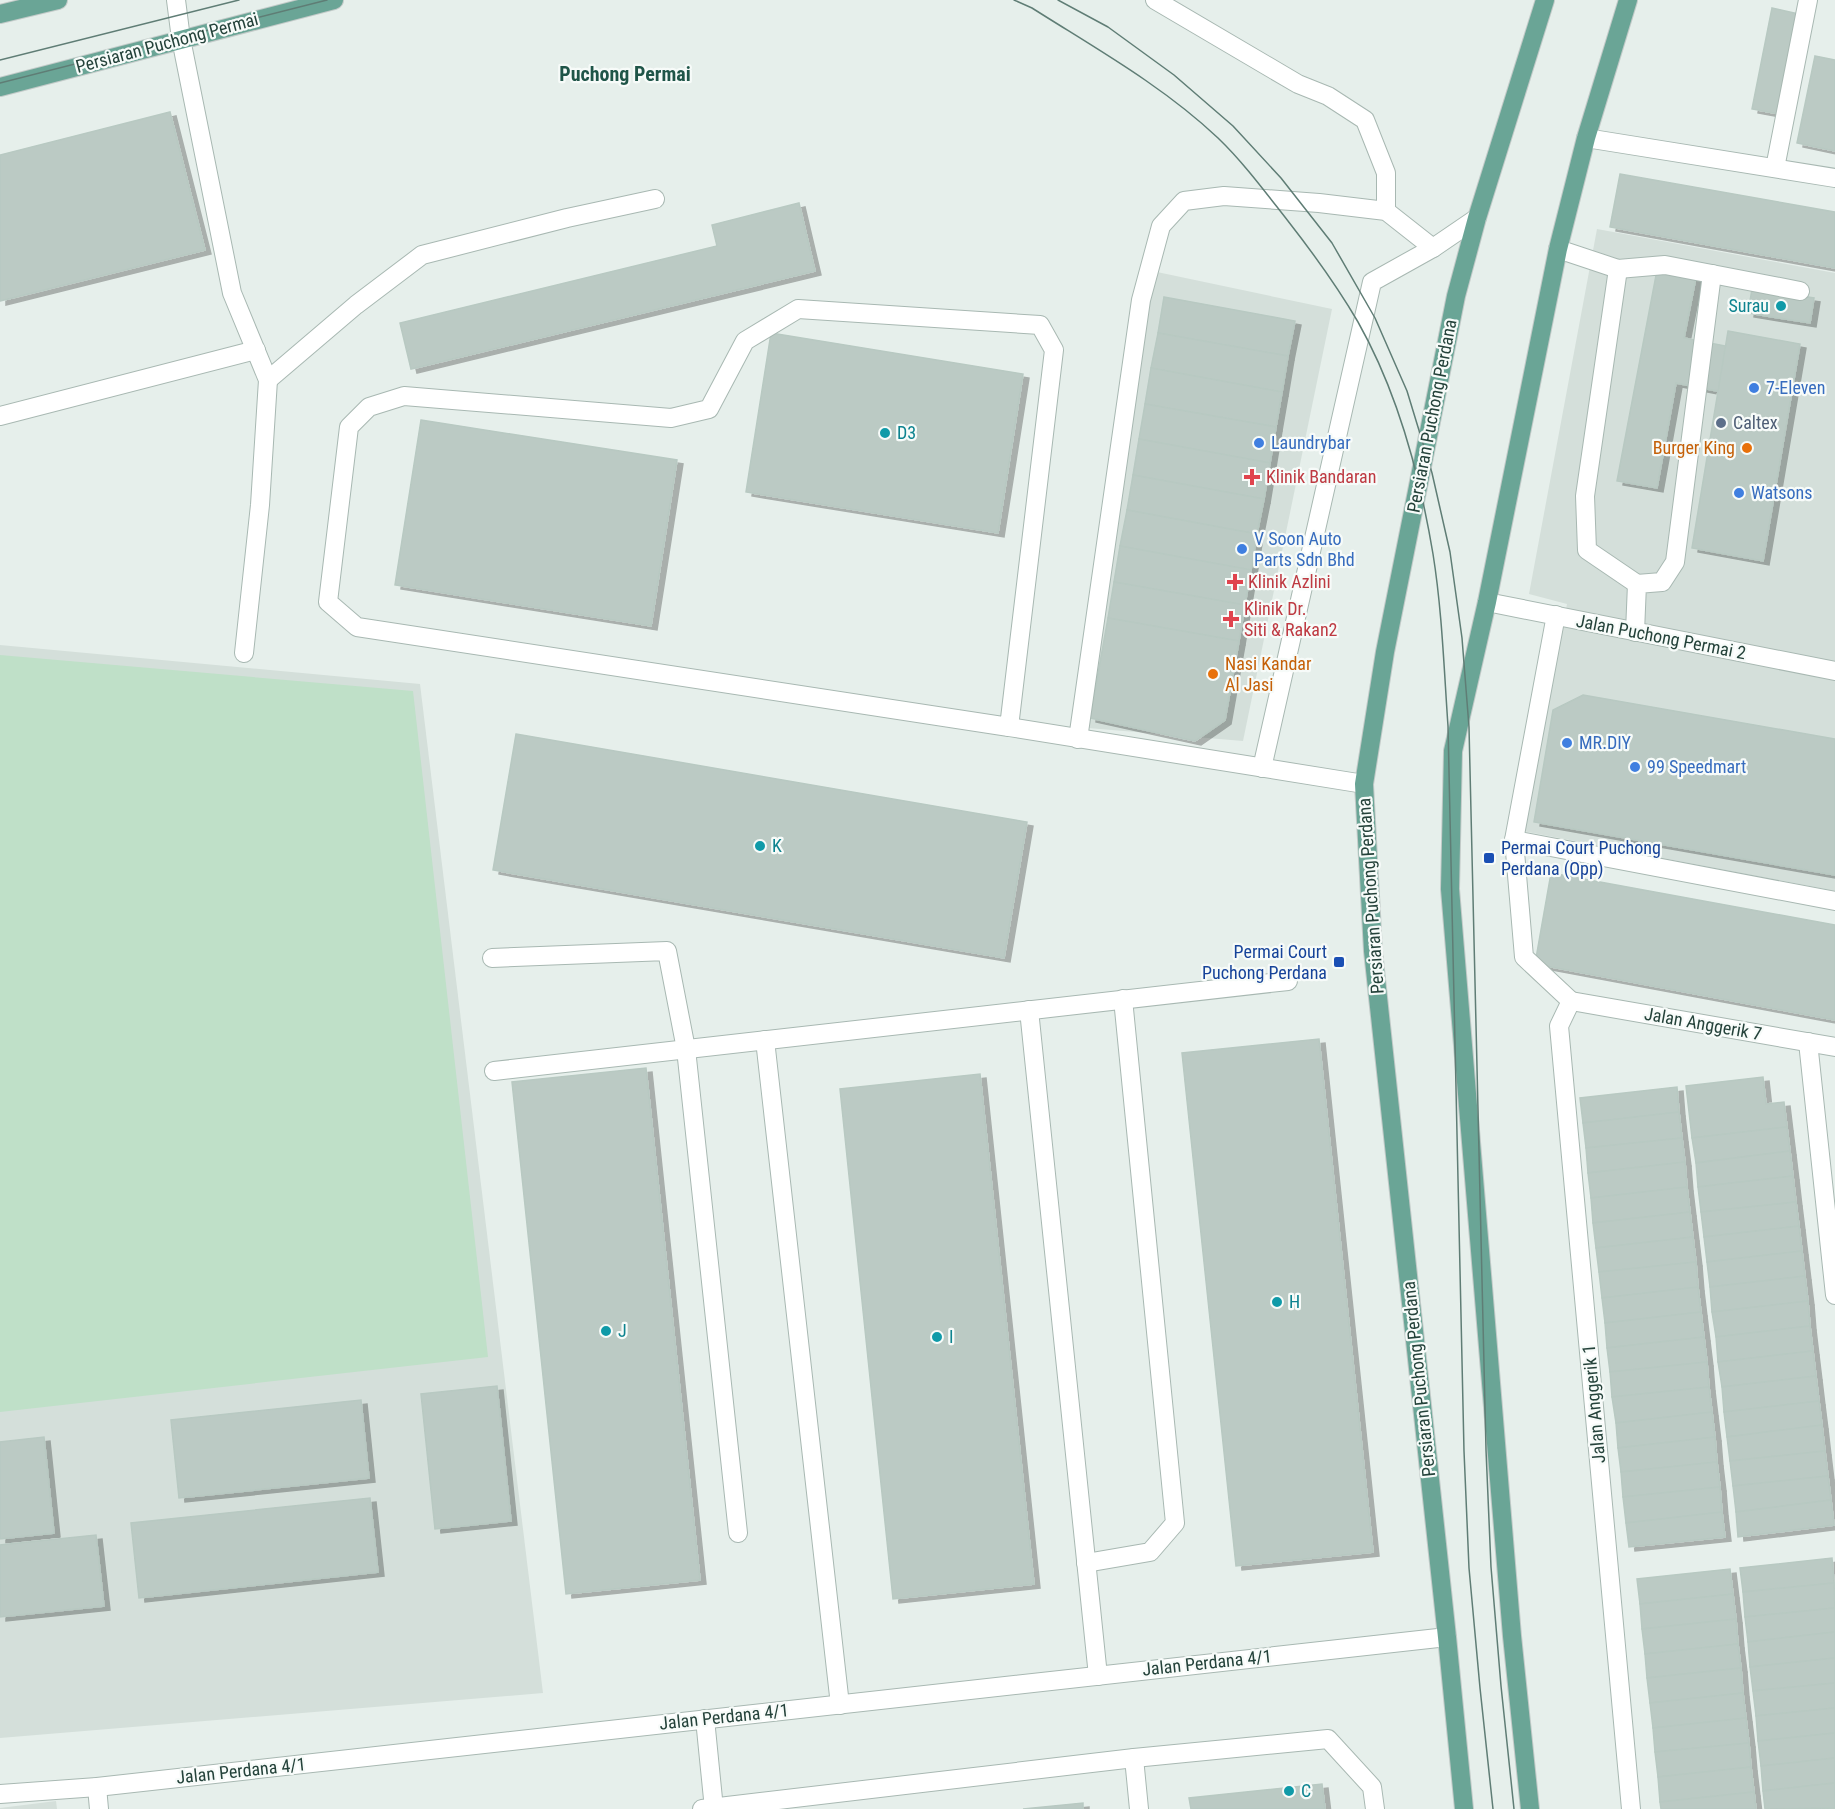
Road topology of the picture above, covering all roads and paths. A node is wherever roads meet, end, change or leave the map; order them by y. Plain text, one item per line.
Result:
1 (58, 0) edge
2 (176, 0) edge
3 (334, 0) edge
4 (1155, 0) edge
5 (1545, 0) edge
6 (1628, 0) edge
7 (1808, 0) edge
8 (0, 14) edge
9 (182, 39) junction
10 (0, 87) edge
11 (1586, 138) junction
12 (1775, 168) junction
13 (1835, 178) edge
14 (655, 199) dead end
15 (1386, 211) junction
16 (1477, 218) junction
17 (1433, 248) junction
18 (1558, 249) junction
19 (1618, 269) junction
20 (1712, 274) junction
21 (1800, 291) dead end
22 (256, 350) junction
23 (268, 380) junction
24 (0, 416) edge
25 (1636, 584) junction
26 (1487, 602) junction
27 (1556, 615) junction
28 (1635, 632) junction
29 (244, 653) dead end
30 (1835, 671) edge
31 (1009, 728) junction
32 (1078, 739) junction
33 (1262, 768) junction
34 (1364, 784) junction
35 (1514, 840) junction
36 (1835, 901) edge
37 (492, 958) dead end
38 (1288, 981) dead end
39 (1123, 999) junction
40 (1571, 1001) junction
41 (1029, 1010) junction
42 (765, 1040) junction
43 (1808, 1042) junction
44 (1835, 1047) edge
45 (686, 1049) junction
46 (494, 1071) dead end
47 (1835, 1295) edge
48 (738, 1533) dead end
49 (1086, 1563) junction
50 (1447, 1637) junction
51 (1098, 1676) junction
52 (840, 1705) junction
53 (705, 1719) junction
54 (1134, 1758) junction
55 (97, 1787) junction
56 (0, 1794) edge
57 (99, 1809) edge
58 (710, 1809) edge
59 (1139, 1809) edge
60 (1375, 1809) edge
61 (1464, 1809) edge
62 (1530, 1809) edge
63 (1631, 1809) edge

1 - 8 main road
2 - 9 street
3 - 9 main road, Persiaran Puchong Permai
4 - 15 street
5 - 16 main road, Persiaran Puchong Perdana
6 - 11 main road
7 - 12 street
9 - 10 main road, Persiaran Puchong Permai
9 - 22 street
11 - 12 street
11 - 18 main road
12 - 13 street
14 - 23 street
15 - 17 street
15 - 32 street
16 - 17 street
16 - 34 main road, Persiaran Puchong Perdana
17 - 33 street
18 - 19 street
18 - 26 main road
19 - 20 street
19 - 25 street
20 - 21 street
20 - 25 street
22 - 23 street
22 - 24 street
23 - 29 street
25 - 28 street
26 - 27 street, Jalan Puchong Permai 2
26 - 62 main road
27 - 28 street, Jalan Puchong Permai 2
27 - 35 street
28 - 30 street, Jalan Puchong Permai 2
31 - 31 street
31 - 32 street
32 - 33 street
33 - 34 street
34 - 50 main road, Persiaran Puchong Perdana
35 - 36 street
35 - 40 street
37 - 45 street
38 - 39 street
39 - 41 street
39 - 49 street
40 - 43 street, Jalan Anggerik 7
40 - 63 street, Jalan Anggerik 1
41 - 42 street
41 - 49 street
42 - 45 street
42 - 52 street
43 - 44 street, Jalan Anggerik 7
43 - 47 street
45 - 46 street
45 - 48 street
49 - 51 street
50 - 51 street, Jalan Perdana 4/1
50 - 61 main road, Persiaran Puchong Perdana
51 - 52 street, Jalan Perdana 4/1
52 - 53 street, Jalan Perdana 4/1
53 - 55 street, Jalan Perdana 4/1
53 - 58 street
54 - 58 street
54 - 59 street
54 - 60 street
55 - 56 street, Jalan Perdana 4/1
55 - 57 street

